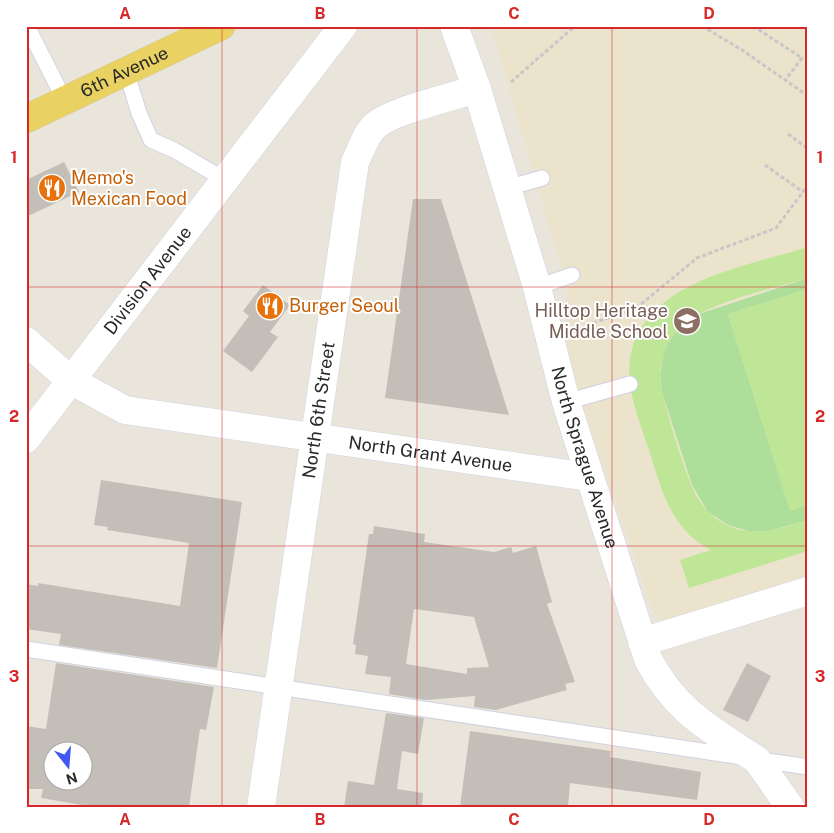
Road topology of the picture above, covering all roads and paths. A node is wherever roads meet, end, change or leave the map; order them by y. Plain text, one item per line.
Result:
1 (27, 26) edge
2 (221, 26) edge
3 (342, 26) edge
4 (454, 26) edge
5 (575, 26) edge
6 (702, 26) edge
7 (753, 26) edge
8 (126, 71) junction
9 (786, 79) junction
10 (511, 82) dead end
11 (477, 89) junction
12 (808, 96) edge
13 (65, 101) junction
14 (26, 119) edge
15 (788, 134) dead end
16 (808, 149) edge
17 (765, 165) dead end
18 (542, 178) dead end
19 (225, 180) junction
20 (808, 185) edge
21 (507, 188) junction
22 (802, 192) junction
23 (572, 275) dead end
24 (538, 287) junction
25 (587, 325) dead end
26 (26, 341) edge
27 (70, 380) junction
28 (630, 384) dead end
29 (566, 402) junction
30 (26, 439) edge
31 (316, 439) junction
32 (590, 477) junction
33 (808, 590) edge
34 (642, 642) junction
35 (26, 649) edge
36 (280, 687) junction
37 (757, 760) junction
38 (808, 767) edge
39 (262, 807) edge
40 (790, 807) edge

1 - 13 lane
2 - 8 main road, 6th Avenue
3 - 19 street, Division Avenue
4 - 11 street, North Sprague Avenue
5 - 10 path
6 - 9 path
7 - 9 path
8 - 13 main road, 6th Avenue
8 - 19 lane
9 - 12 path
11 - 21 street, North Sprague Avenue
11 - 31 street, North 6th Street
13 - 14 main road, 6th Avenue
15 - 16 path
17 - 22 path
18 - 21 lane
19 - 27 street, Division Avenue
20 - 22 path
21 - 24 street, North Sprague Avenue
22 - 25 path
23 - 24 lane
24 - 29 street, North Sprague Avenue
26 - 27 street, North Grant Avenue
27 - 30 street, Division Avenue
27 - 31 street, North Grant Avenue
28 - 29 lane
29 - 32 street, North Sprague Avenue
31 - 32 street, North Grant Avenue
31 - 36 street, North 6th Street
32 - 34 street, North Sprague Avenue
33 - 34 street
34 - 37 street, North Sprague Avenue
35 - 36 lane
36 - 37 lane
36 - 39 street, North 6th Street
37 - 38 lane
37 - 40 street

